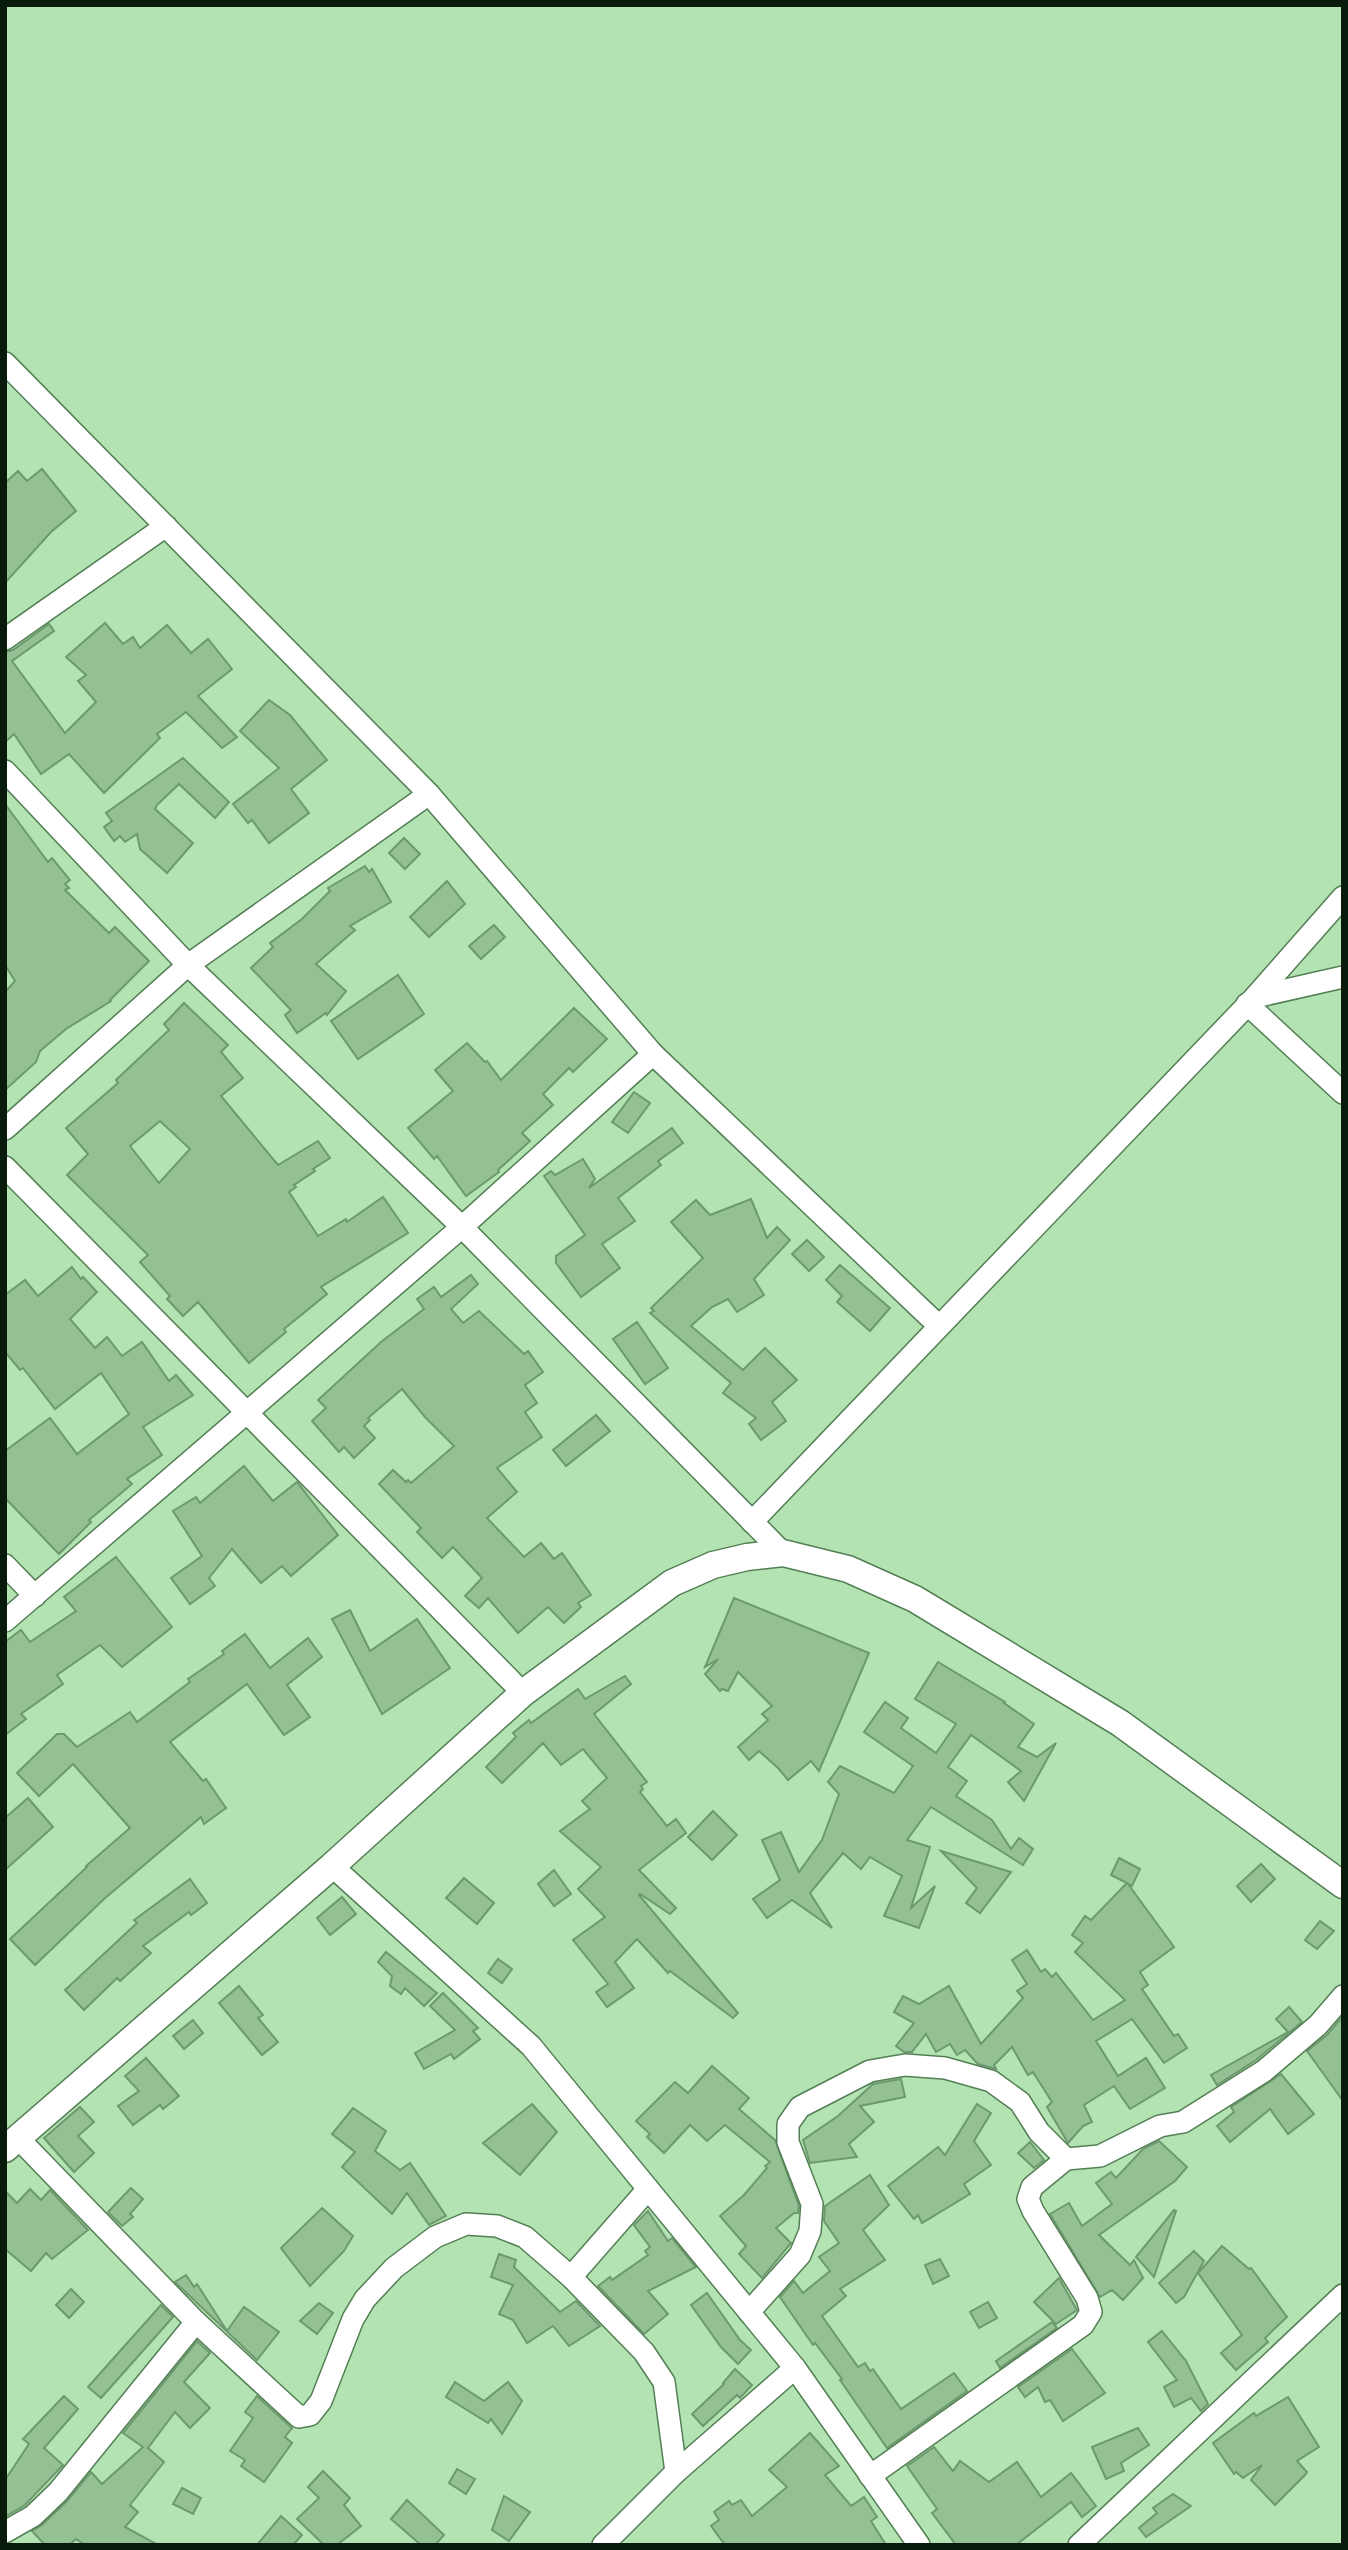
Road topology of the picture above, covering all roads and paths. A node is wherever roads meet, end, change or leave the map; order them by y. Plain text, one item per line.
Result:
1 (5, 363) edge
2 (166, 526) junction
3 (5, 639) edge
4 (5, 771) edge
5 (429, 794) junction
6 (1343, 897) edge
7 (188, 965) junction
8 (1343, 977) edge
9 (1251, 1000) junction
10 (653, 1054) junction
11 (1343, 1093) edge
12 (5, 1129) edge
13 (5, 1167) edge
14 (462, 1227) junction
15 (939, 1326) junction
16 (246, 1412) junction
17 (752, 1522) junction
18 (783, 1553) junction
19 (5, 1565) edge
20 (35, 1596) junction
21 (5, 1621) edge
22 (523, 1693) junction
23 (331, 1866) junction
24 (1343, 1885) edge
25 (1343, 1996) edge
26 (12, 2143) edge
27 (1066, 2159) junction
28 (648, 2189) junction
29 (571, 2277) junction
30 (1343, 2295) edge
31 (749, 2312) junction
32 (196, 2322) junction
33 (794, 2368) junction
34 (676, 2472) junction
35 (870, 2476) junction
36 (5, 2532) edge
37 (603, 2545) edge
38 (919, 2545) edge
39 (1079, 2545) edge

1 - 2 street
2 - 3 street
2 - 5 street
4 - 7 street
5 - 7 street
5 - 10 street
6 - 9 street
7 - 12 street
7 - 14 street
8 - 9 street
9 - 11 street
9 - 15 street
10 - 14 street
10 - 15 street
13 - 16 street
14 - 16 street
14 - 17 street
15 - 17 street
16 - 20 street
16 - 22 street
17 - 18 street
18 - 22 street
18 - 24 street
19 - 20 street
20 - 21 street
22 - 23 street
23 - 26 street
23 - 28 street
25 - 27 street
26 - 32 street
27 - 31 street
27 - 35 street
28 - 29 street
28 - 31 street
29 - 32 street
29 - 34 street
30 - 39 street
31 - 33 street
32 - 36 street
33 - 34 street
33 - 35 street
34 - 37 street
35 - 38 street

